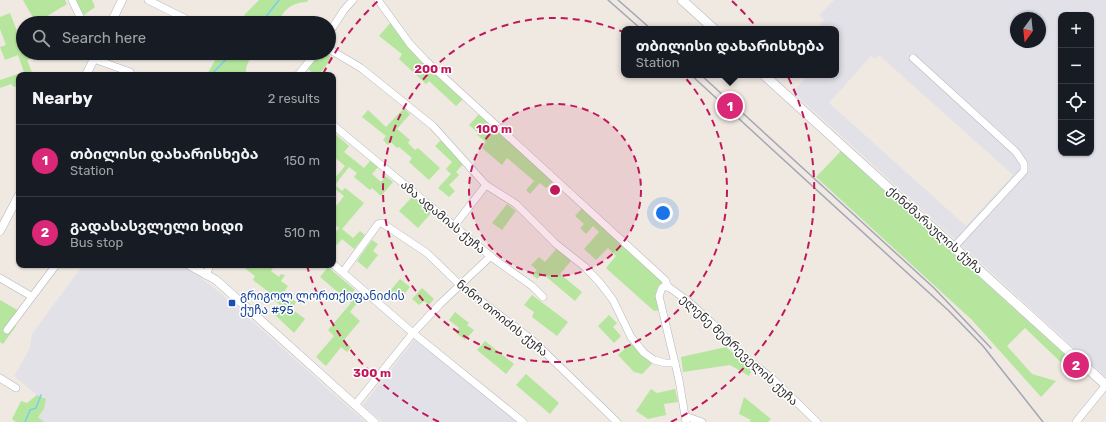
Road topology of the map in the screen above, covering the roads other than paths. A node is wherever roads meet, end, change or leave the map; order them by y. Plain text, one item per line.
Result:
1 (72, 0) edge
2 (122, 0) edge
3 (148, 0) edge
4 (353, 0) edge
5 (378, 0) edge
6 (682, 0) edge
7 (80, 16) edge
8 (115, 16) edge
9 (180, 16) edge
10 (336, 22) edge
11 (711, 26) edge
12 (336, 53) edge
13 (913, 58) dead end
14 (94, 60) edge
15 (104, 60) edge
16 (310, 60) edge
17 (90, 72) edge
18 (130, 72) dead end
19 (300, 72) edge
20 (767, 78) edge
21 (336, 128) edge
22 (486, 185) junction
23 (16, 201) edge
24 (454, 226) junction
25 (0, 230) edge
26 (954, 247) junction
27 (491, 256) junction
28 (336, 266) edge
29 (54, 268) edge
30 (194, 268) edge
31 (209, 268) edge
32 (343, 272) junction
33 (206, 275) junction
34 (0, 278) edge
35 (460, 285) junction
36 (668, 287) junction
37 (31, 296) junction
38 (543, 297) dead end
39 (7, 330) dead end
40 (413, 333) junction
41 (675, 364) junction
42 (0, 378) edge
43 (1106, 385) edge
44 (16, 388) dead end
45 (355, 405) junction
46 (686, 419) edge
47 (374, 422) edge
48 (523, 422) edge
49 (618, 422) edge
50 (702, 422) edge
51 (817, 422) edge
52 (1076, 422) edge

1 - 7 street
2 - 8 street
3 - 9 street
4 - 10 street
5 - 36 street
6 - 11 main road
12 - 22 street
13 - 26 street
14 - 17 street
15 - 18 street
16 - 19 street
20 - 26 main road, ქინძმარაულის ქუჩა
21 - 24 street, აზა ადამიას ქუჩა
22 - 24 street
22 - 41 street
23 - 25 street
24 - 27 street, აზა ადამიას ქუჩა
26 - 43 main road, ქინძმარაულის ქუჩა
27 - 35 street, აზა ადამიას ქუჩა
27 - 38 street
28 - 32 street
29 - 37 street
30 - 33 street
31 - 33 street
32 - 35 street, ნინო თოიძის ქუჩა
32 - 40 street
33 - 45 street
34 - 37 street
35 - 40 street, აზა ადამიას ქუჩა
35 - 49 street, ნინო თოიძის ქუჩა
36 - 41 street, ელენე მეტრეველის ქუჩა
36 - 51 street, ელენე მეტრეველის ქუჩა
37 - 39 street
40 - 45 street, აზა ადამიას ქუჩა
40 - 48 street
41 - 46 street
42 - 44 street
43 - 52 street
45 - 47 street
46 - 50 street

